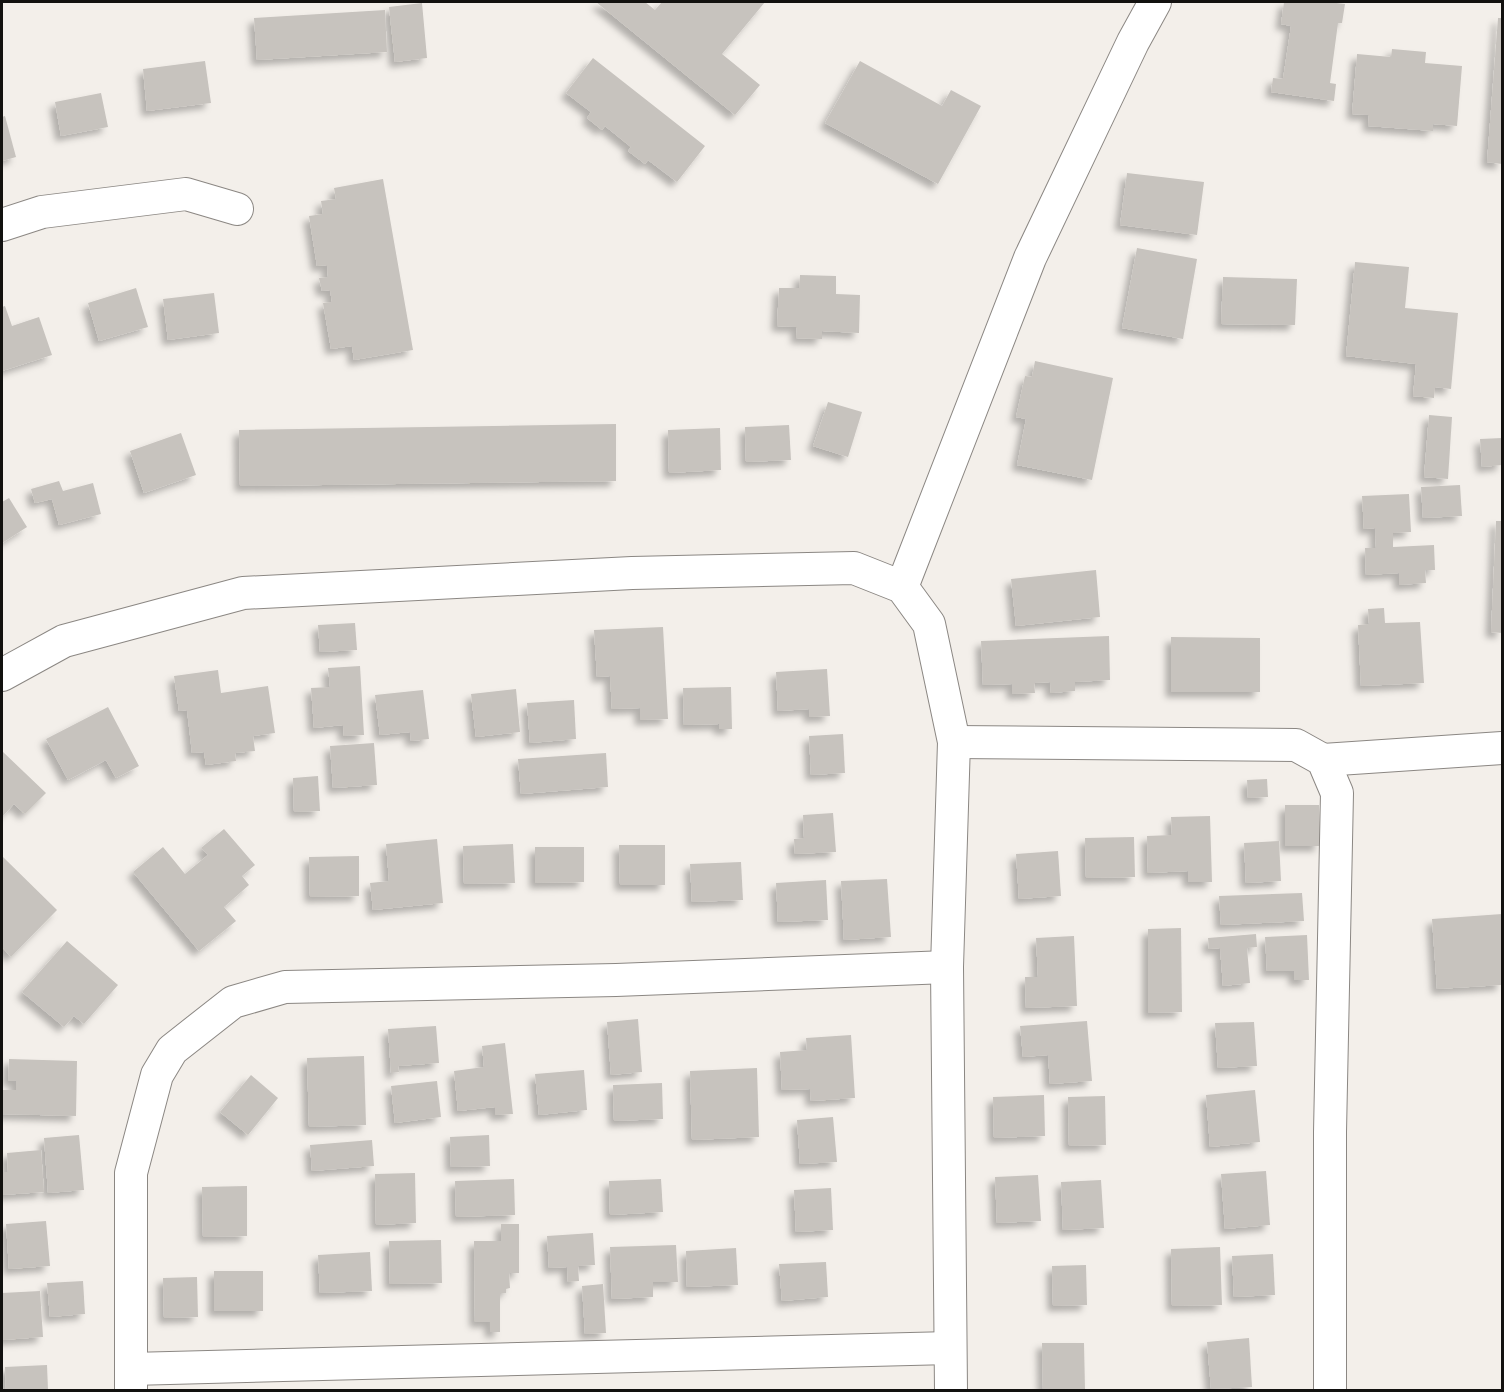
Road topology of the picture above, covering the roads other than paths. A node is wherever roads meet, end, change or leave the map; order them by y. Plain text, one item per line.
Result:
1 (1155, 2) edge
2 (237, 209) dead end
3 (2, 225) edge
4 (902, 587) junction
5 (2, 675) edge
6 (954, 742) junction
7 (1503, 748) edge
8 (1323, 760) junction
9 (946, 967) junction
10 (950, 1348) junction
11 (131, 1380) edge
12 (951, 1390) edge
13 (1330, 1390) edge

1 - 4 street
2 - 3 street
4 - 5 street
4 - 6 street
6 - 8 street
6 - 9 street
7 - 8 street
8 - 13 street
9 - 10 street
9 - 11 street
10 - 11 street
10 - 12 street

